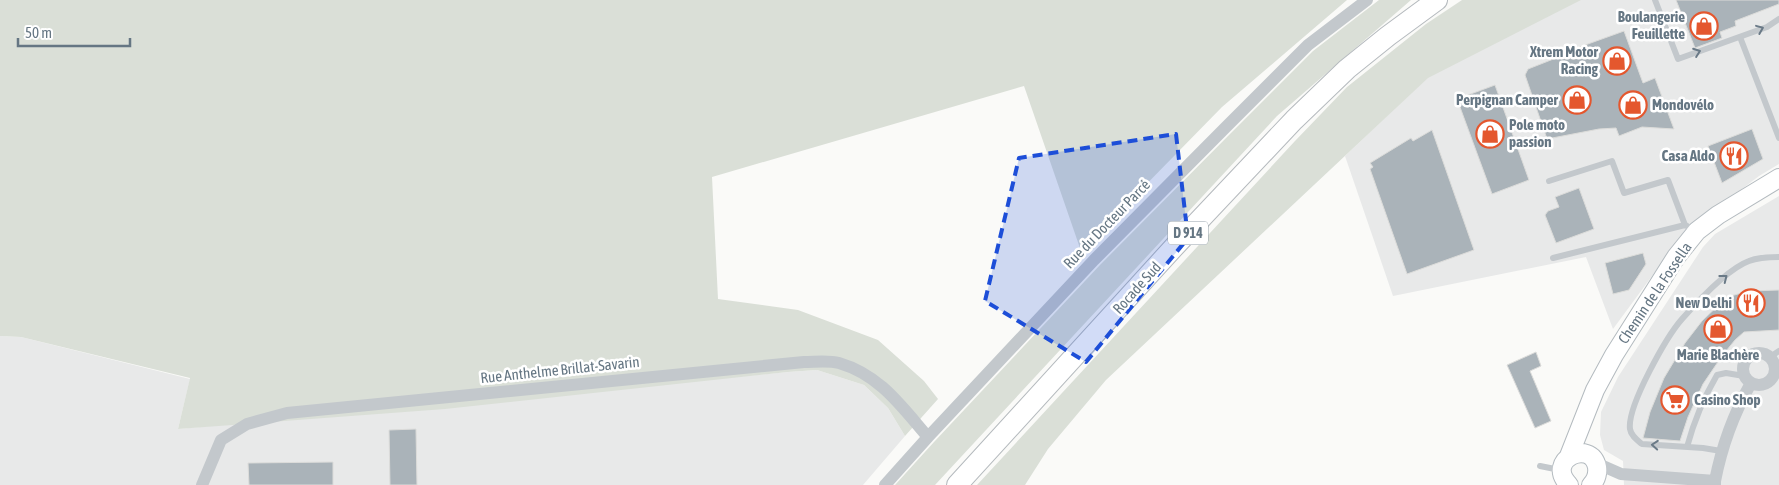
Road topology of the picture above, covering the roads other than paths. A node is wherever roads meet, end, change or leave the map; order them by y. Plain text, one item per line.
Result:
1 (1367, 0) edge
2 (1437, 0) edge
3 (1655, 0) edge
4 (1779, 19) edge
5 (1740, 37) junction
6 (1779, 138) edge
7 (1779, 178) edge
8 (1549, 181) dead end
9 (1691, 228) junction
10 (1779, 257) edge
11 (1553, 258) dead end
12 (1776, 361) edge
13 (1748, 379) junction
14 (1585, 417) junction
15 (928, 437) junction
16 (1687, 447) junction
17 (1721, 451) junction
18 (1592, 459) junction
19 (1540, 466) dead end
20 (1620, 474) junction
21 (1567, 476) edge
22 (1715, 483) edge
23 (1592, 484) edge
24 (202, 485) edge
25 (885, 485) edge
26 (957, 485) edge

1 - 15 street, Rue du Docteur Parcé
2 - 26 main road, Rocade Sud / D 914
3 -> 5 lane
5 -> 4 lane
5 - 6 lane
7 - 9 street, Chemin de la Fossella
8 - 9 lane
9 - 11 lane
9 - 14 street, Chemin de la Fossella
16 -> 10 lane
12 - 13 street
12 - 13 street
13 - 16 lane
13 - 17 street
14 - 18 street, Chemin de la Fossella
14 - 21 street, Chemin de la Fossella
15 - 24 street, Rue Anthelme Brillat-Savarin
15 - 25 street, Rue du Docteur Parcé
16 - 17 lane
17 - 22 street
18 - 20 street
18 - 21 street
18 - 23 street, Chemin de la Fossella
19 - 21 lane
20 - 22 street
20 - 23 street

